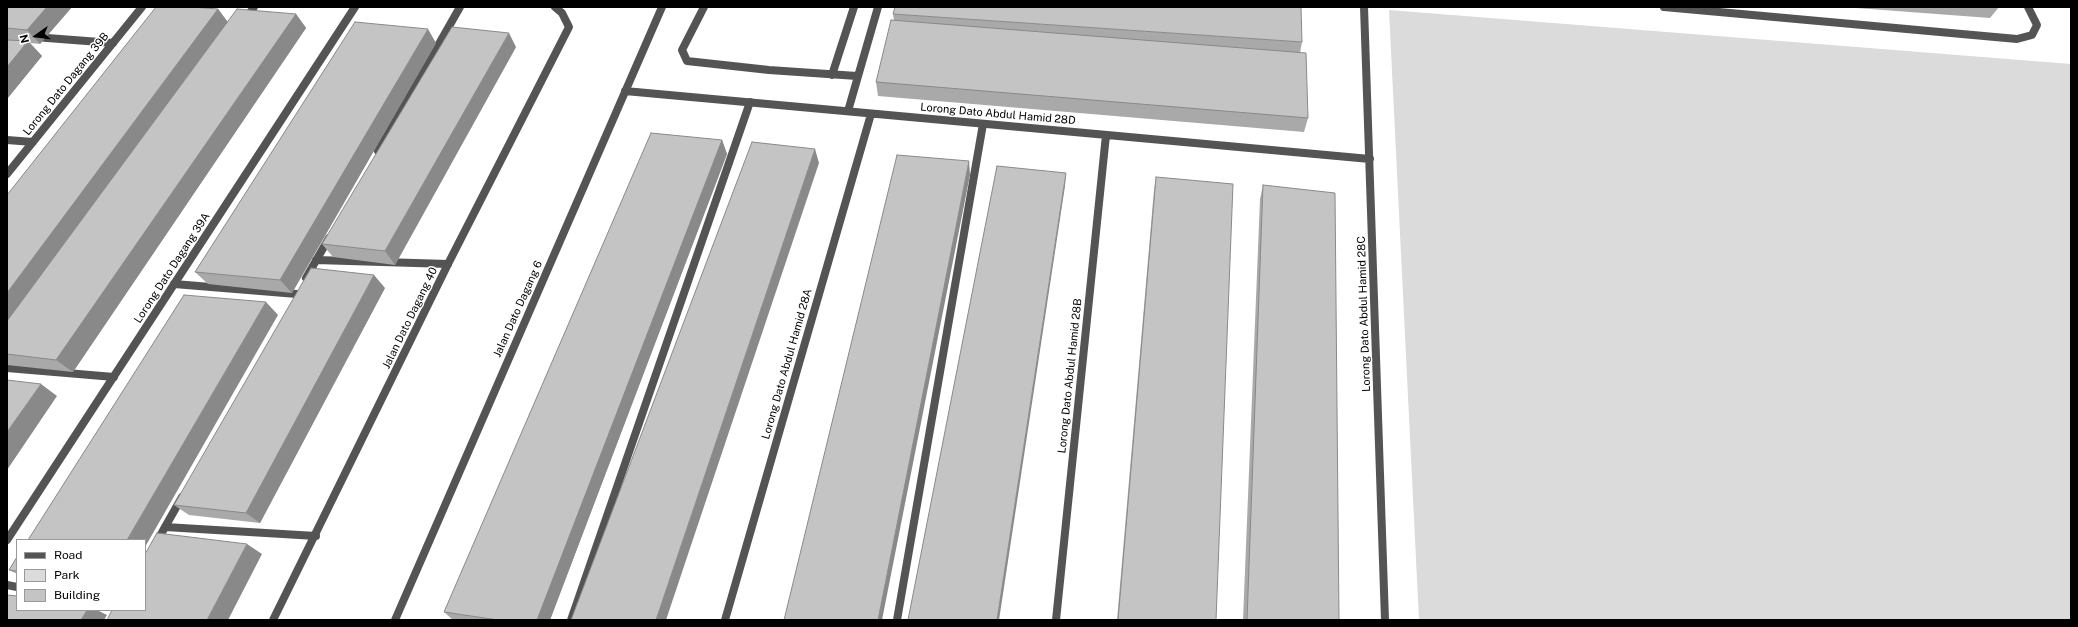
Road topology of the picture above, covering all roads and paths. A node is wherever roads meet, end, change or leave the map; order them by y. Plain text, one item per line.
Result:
1 (142, 7) edge
2 (254, 7) edge
3 (355, 7) edge
4 (460, 7) edge
5 (555, 7) edge
6 (662, 7) edge
7 (704, 7) edge
8 (854, 7) edge
9 (878, 7) edge
10 (1364, 7) edge
11 (1664, 7) edge
12 (2028, 7) edge
13 (240, 26) edge
14 (30, 37) edge
15 (114, 43) junction
16 (832, 75) junction
17 (858, 76) junction
18 (625, 91) junction
19 (750, 102) junction
20 (848, 111) junction
21 (871, 114) junction
22 (983, 124) junction
23 (1106, 135) junction
24 (7, 140) edge
25 (33, 142) junction
26 (374, 157) edge
27 (1370, 158) junction
28 (7, 174) edge
29 (332, 232) edge
30 (316, 260) junction
31 (448, 264) junction
32 (174, 284) junction
33 (7, 368) edge
34 (114, 377) junction
35 (184, 493) edge
36 (165, 527) junction
37 (316, 536) junction
38 (7, 540) edge
39 (152, 550) edge
40 (273, 620) edge
41 (395, 620) edge
42 (572, 620) edge
43 (725, 620) edge
44 (897, 620) edge
45 (1056, 620) edge
46 (1385, 620) edge

1 - 15 street, Lorong Dato Dagang 39B
2 - 13 street
3 - 32 street, Lorong Dato Dagang 39A
4 - 26 street
5 - 31 street, Jalan Dato Dagang 40
6 - 18 street, Jalan Dato Dagang 6
7 - 16 street
8 - 16 street
9 - 17 street
10 - 27 street, Lorong Dato Abdul Hamid 28C
11 - 12 street
14 - 15 street
15 - 25 street, Lorong Dato Dagang 39B
16 - 17 street
17 - 20 street
18 - 19 street, Lorong Dato Abdul Hamid 28D
18 - 41 street, Jalan Dato Dagang 6
19 - 20 street, Lorong Dato Abdul Hamid 28D
19 - 42 street
20 - 21 street, Lorong Dato Abdul Hamid 28D
21 - 22 street, Lorong Dato Abdul Hamid 28D
21 - 43 street, Lorong Dato Abdul Hamid 28A
22 - 23 street, Lorong Dato Abdul Hamid 28D
22 - 44 street
23 - 27 street, Lorong Dato Abdul Hamid 28D
23 - 45 street, Lorong Dato Abdul Hamid 28B
24 - 25 street
25 - 28 street, Lorong Dato Dagang 39B
27 - 46 street, Lorong Dato Abdul Hamid 28C
29 - 30 street
30 - 31 street
30 - 32 street
31 - 37 street, Jalan Dato Dagang 40
32 - 34 street, Lorong Dato Dagang 39A
33 - 34 street
34 - 38 street, Lorong Dato Dagang 39A
35 - 36 street
36 - 37 street
36 - 39 street
37 - 40 street, Jalan Dato Dagang 40

